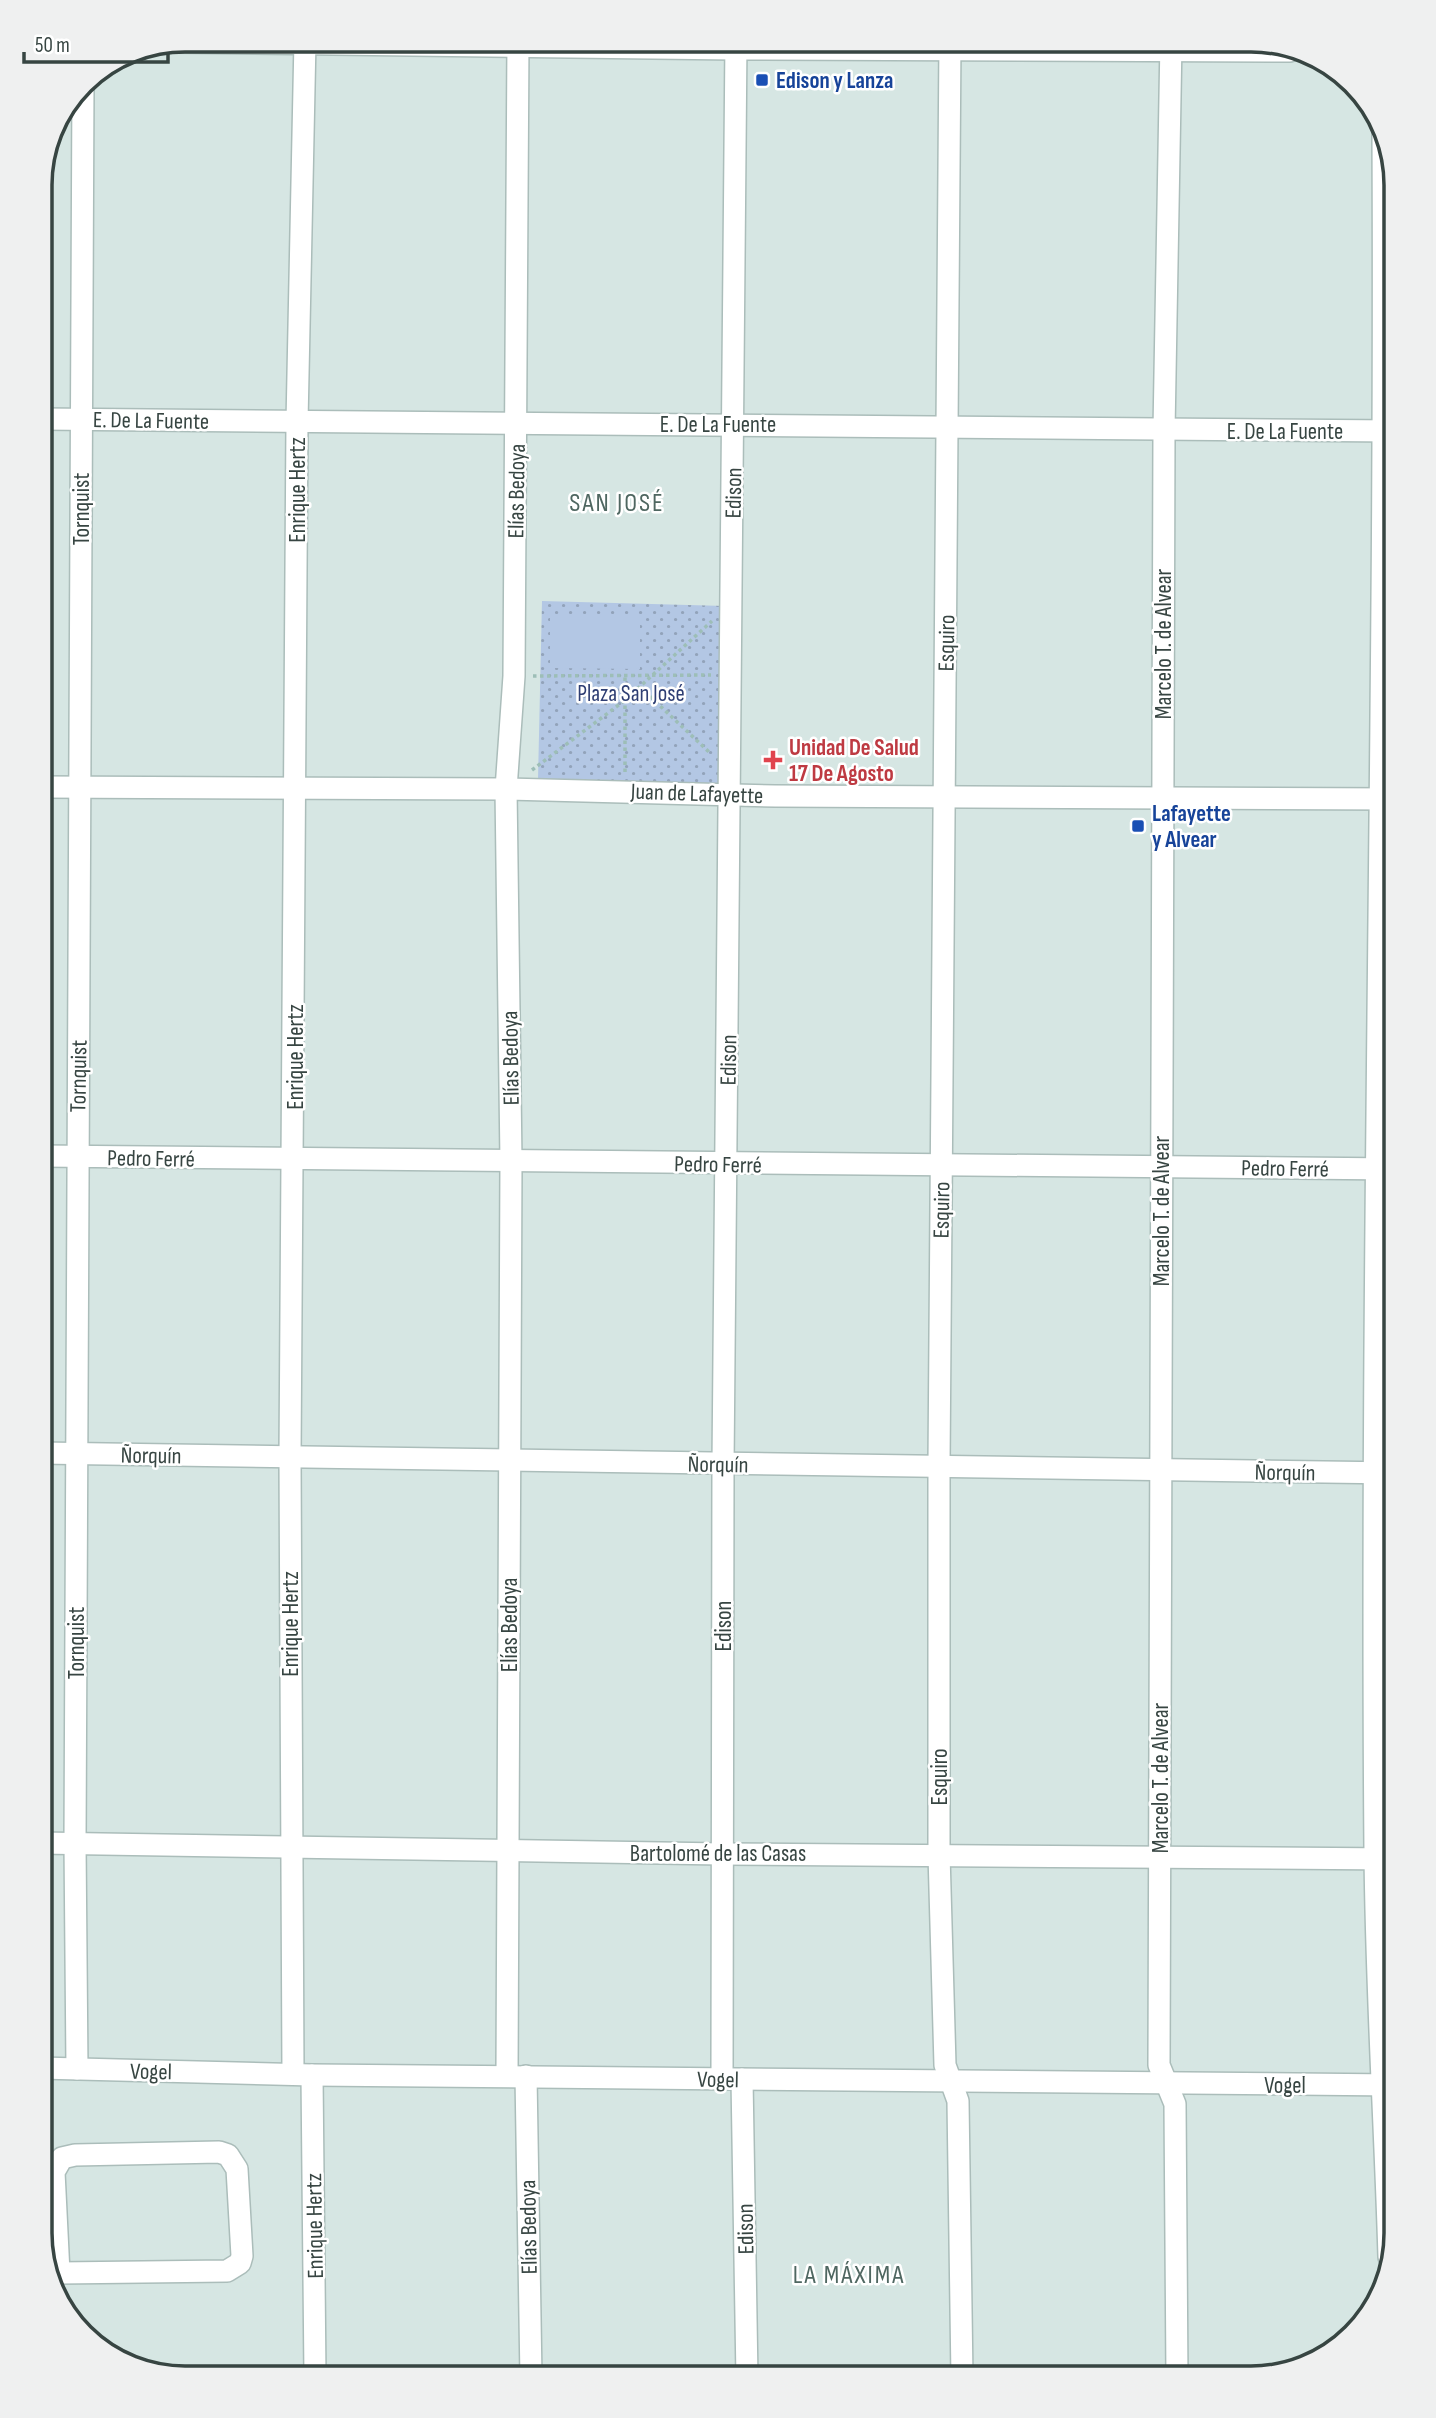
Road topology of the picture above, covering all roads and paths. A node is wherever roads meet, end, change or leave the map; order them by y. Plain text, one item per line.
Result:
1 (305, 52) edge
2 (518, 52) edge
3 (736, 53) edge
4 (950, 53) edge
5 (1171, 53) edge
6 (83, 102) edge
7 (53, 419) edge
8 (81, 419) junction
9 (297, 422) junction
10 (516, 423) junction
11 (734, 424) junction
12 (948, 425) junction
13 (1164, 430) junction
14 (1384, 431) edge
15 (732, 603) junction
16 (730, 675) junction
17 (514, 676) junction
18 (625, 676) junction
19 (652, 676) junction
20 (640, 687) junction
21 (624, 701) junction
22 (731, 783) junction
23 (53, 788) edge
24 (81, 788) junction
25 (295, 789) junction
26 (506, 789) junction
27 (625, 791) junction
28 (945, 796) junction
29 (1163, 796) junction
30 (1384, 799) edge
31 (53, 1156) edge
32 (78, 1157) junction
33 (295, 1159) junction
34 (511, 1161) junction
35 (727, 1165) junction
36 (941, 1165) junction
37 (1161, 1166) junction
38 (1384, 1169) edge
39 (1384, 1216) edge
40 (52, 1453) edge
41 (76, 1454) junction
42 (290, 1458) junction
43 (508, 1459) junction
44 (723, 1465) junction
45 (939, 1465) junction
46 (1160, 1469) junction
47 (1373, 1473) junction
48 (1384, 1473) edge
49 (1384, 1827) edge
50 (52, 1843) edge
51 (75, 1843) junction
52 (290, 1847) junction
53 (509, 1850) junction
54 (722, 1854) junction
55 (939, 1854) junction
56 (1160, 1855) junction
57 (1384, 1859) edge
58 (52, 2068) edge
59 (77, 2069) junction
60 (303, 2075) junction
61 (517, 2076) junction
62 (732, 2079) junction
63 (952, 2081) junction
64 (1167, 2084) junction
65 (1384, 2085) edge
66 (54, 2250) edge
67 (59, 2273) edge
68 (314, 2365) edge
69 (530, 2365) edge
70 (746, 2366) edge
71 (962, 2366) edge
72 (1177, 2366) edge

1 - 9 street, Enrique Hertz
2 - 10 street, Elías Bedoya
3 - 11 street, Edison
4 - 12 street, Esquiro
5 - 13 street, Marcelo T. de Alvear
6 - 8 street, Tornquist
7 - 8 street, E. De La Fuente
8 - 9 street, E. De La Fuente
8 - 24 street, Tornquist
9 - 10 street, E. De La Fuente
9 - 25 street, Enrique Hertz
10 - 11 street, E. De La Fuente
10 - 17 street, Elías Bedoya
11 - 12 street, E. De La Fuente
11 - 15 street, Edison
12 - 13 street, E. De La Fuente
12 - 28 street, Esquiro
13 - 14 street, E. De La Fuente
13 - 29 street, Marcelo T. de Alvear
15 - 16 street, Edison
15 - 19 path
16 - 19 path
16 - 22 street, Edison
17 - 18 path
17 - 26 street, Elías Bedoya
18 - 19 path
18 - 21 path
19 - 20 path
20 - 21 path
20 - 22 path
21 - 26 path
21 - 27 path
22 - 27 street, Juan de Lafayette
22 - 28 street, Juan de Lafayette
22 - 35 street, Edison
23 - 24 street, Juan de Lafayette
24 - 25 street, Juan de Lafayette
24 - 32 street, Tornquist
25 - 26 street, Juan de Lafayette
25 - 33 street, Enrique Hertz
26 - 27 street, Juan de Lafayette
26 - 34 street, Elías Bedoya
28 - 29 street, Juan de Lafayette
28 - 36 street, Esquiro
29 - 30 street, Juan de Lafayette
29 - 37 street, Marcelo T. de Alvear
31 - 32 street, Pedro Ferré
32 - 33 street, Pedro Ferré
32 - 41 street, Tornquist
33 - 34 street, Pedro Ferré
33 - 42 street, Enrique Hertz
34 - 35 street, Pedro Ferré
34 - 43 street, Elías Bedoya
35 - 36 street, Pedro Ferré
35 - 44 street, Edison
36 - 37 street, Pedro Ferré
36 - 45 street, Esquiro
37 - 38 street, Pedro Ferré
37 - 46 street, Marcelo T. de Alvear
39 - 47 street
40 - 41 street, Ñorquín
41 - 42 street, Ñorquín
41 - 51 street, Tornquist
42 - 43 street, Ñorquín
42 - 52 street, Enrique Hertz
43 - 44 street, Ñorquín
43 - 53 street, Elías Bedoya
44 - 45 street, Ñorquín
44 - 54 street, Edison
45 - 46 street, Ñorquín
45 - 55 street, Esquiro
46 - 47 street, Ñorquín
46 - 56 street, Marcelo T. de Alvear
47 - 48 street, Ñorquín
47 - 49 street
50 - 51 street, Bartolomé de las Casas
51 - 52 street, Bartolomé de las Casas
51 - 59 street, Tornquist
52 - 53 street, Bartolomé de las Casas
52 - 60 street, Enrique Hertz
53 - 54 street, Bartolomé de las Casas
53 - 61 street, Elías Bedoya
54 - 55 street, Bartolomé de las Casas
54 - 62 street, Edison
55 - 56 street, Bartolomé de las Casas
55 - 63 street, Esquiro
56 - 57 street, Bartolomé de las Casas
56 - 64 street, Marcelo T. de Alvear
58 - 59 street, Vogel
59 - 60 street, Vogel
60 - 61 street, Vogel
60 - 68 street, Enrique Hertz
61 - 62 street, Vogel
61 - 69 street, Elías Bedoya
62 - 63 street, Vogel
62 - 70 street, Edison
63 - 64 street, Vogel
63 - 71 street, Esquiro
64 - 65 street, Vogel
64 - 72 street, Marcelo T. de Alvear
66 - 67 street

